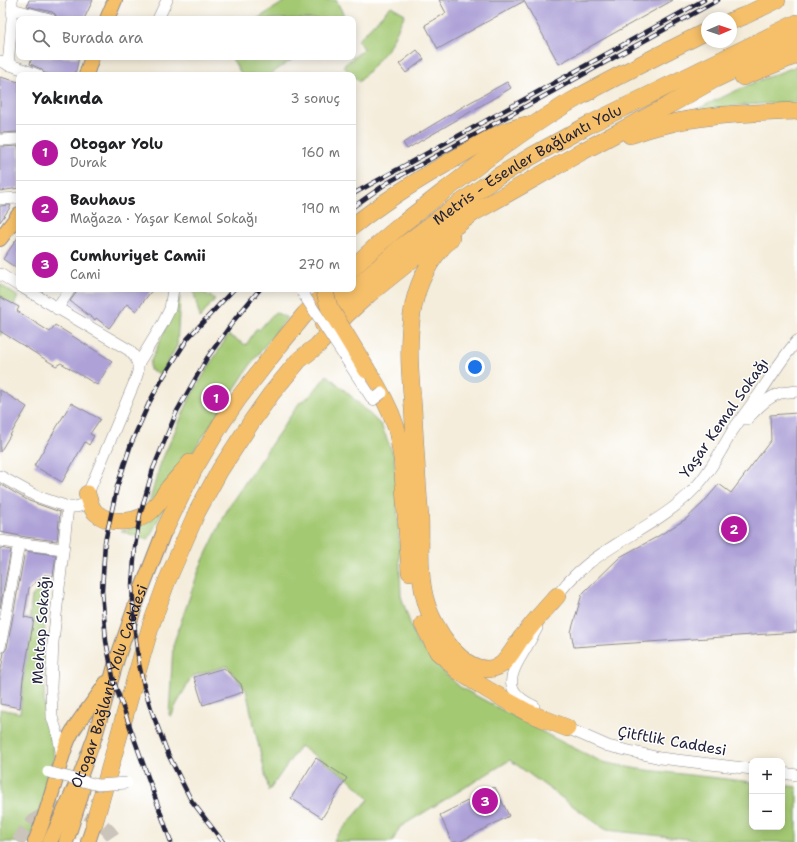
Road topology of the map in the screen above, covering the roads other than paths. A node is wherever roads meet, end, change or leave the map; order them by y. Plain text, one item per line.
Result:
1 (111, 0) edge
2 (115, 0) edge
3 (167, 0) edge
4 (754, 0) edge
5 (777, 0) edge
6 (12, 4) edge
7 (734, 12) edge
8 (42, 16) edge
9 (107, 16) edge
10 (107, 16) edge
11 (159, 16) edge
12 (737, 18) edge
13 (797, 23) edge
14 (701, 34) edge
15 (797, 40) edge
16 (797, 55) edge
17 (91, 60) edge
18 (4, 63) edge
19 (30, 72) edge
20 (87, 72) edge
21 (797, 111) edge
22 (538, 123) junction
23 (629, 127) junction
24 (16, 139) edge
25 (0, 140) edge
26 (583, 152) junction
27 (16, 198) edge
28 (0, 199) edge
29 (490, 204) junction
30 (16, 218) edge
31 (356, 224) edge
32 (0, 239) edge
33 (356, 265) edge
34 (0, 274) edge
35 (16, 284) edge
36 (356, 288) edge
37 (30, 292) edge
38 (68, 292) edge
39 (173, 292) edge
40 (302, 292) dead end
41 (325, 292) edge
42 (328, 292) edge
43 (352, 292) edge
44 (57, 309) junction
45 (797, 341) edge
46 (298, 360) junction
47 (138, 364) junction
48 (797, 391) edge
49 (382, 394) junction
50 (733, 430) junction
51 (212, 439) junction
52 (0, 476) edge
53 (87, 494) junction
54 (68, 507) junction
55 (414, 527) junction
56 (164, 529) joint
57 (0, 541) edge
58 (19, 543) junction
59 (63, 549) junction
60 (557, 596) junction
61 (0, 647) edge
62 (442, 647) junction
63 (117, 659) junction
64 (567, 728) junction
65 (95, 736) junction
66 (62, 756) junction
67 (749, 769) edge
68 (48, 772) dead end
69 (785, 773) edge
70 (797, 774) edge
71 (127, 783) dead end
72 (94, 824) joint
73 (35, 842) edge
74 (50, 842) edge
75 (66, 842) edge
76 (88, 842) edge

1 - 9 main road
2 - 10 main road
3 - 11 street
4 - 7 highway
5 - 12 highway
6 - 8 street
6 - 18 street
13 - 36 highway, Metris - Esenler Bağlantı Yolu
14 - 22 highway
15 - 23 highway
16 - 23 highway
17 - 20 main road
18 - 19 street
21 - 26 highway
22 - 31 highway
22 - 33 highway
23 - 26 highway
24 - 25 street
26 - 29 highway
27 - 28 street
29 - 46 highway
29 - 55 highway
30 - 32 main road
34 - 35 street
37 - 44 street
38 - 44 street
39 - 47 street
40 - 49 street, bridge
41 - 49 highway, bridge
42 - 51 highway
43 - 46 highway, Metris - Esenler Bağlantı Yolu
44 - 47 street
45 - 50 street, Yaşar Kemal Sokağı
46 - 72 highway
47 - 53 street
48 - 50 street
49 - 55 highway
50 - 60 street, Yaşar Kemal Sokağı
51 - 53 highway
51 - 56 highway
52 - 54 street
53 - 54 street
54 - 59 street, Mehtap Sokağı
55 - 62 highway
56 - 63 main road, Otogar Bağlantı Yolu Caddesi
57 - 58 street
58 - 59 street
58 - 61 street
59 - 66 street, Mehtap Sokağı
60 - 62 highway
60 - 64 street, Yaşar Kemal Sokağı
62 - 64 highway
63 - 65 main road, Otogar Bağlantı Yolu Caddesi
63 - 66 main road
64 - 67 street, Çitftlik Caddesi
65 - 74 main road, Otogar Bağlantı Yolu Caddesi
65 - 75 main road
66 - 73 main road
68 - 71 street, bridge
69 - 70 street
72 - 76 main road

